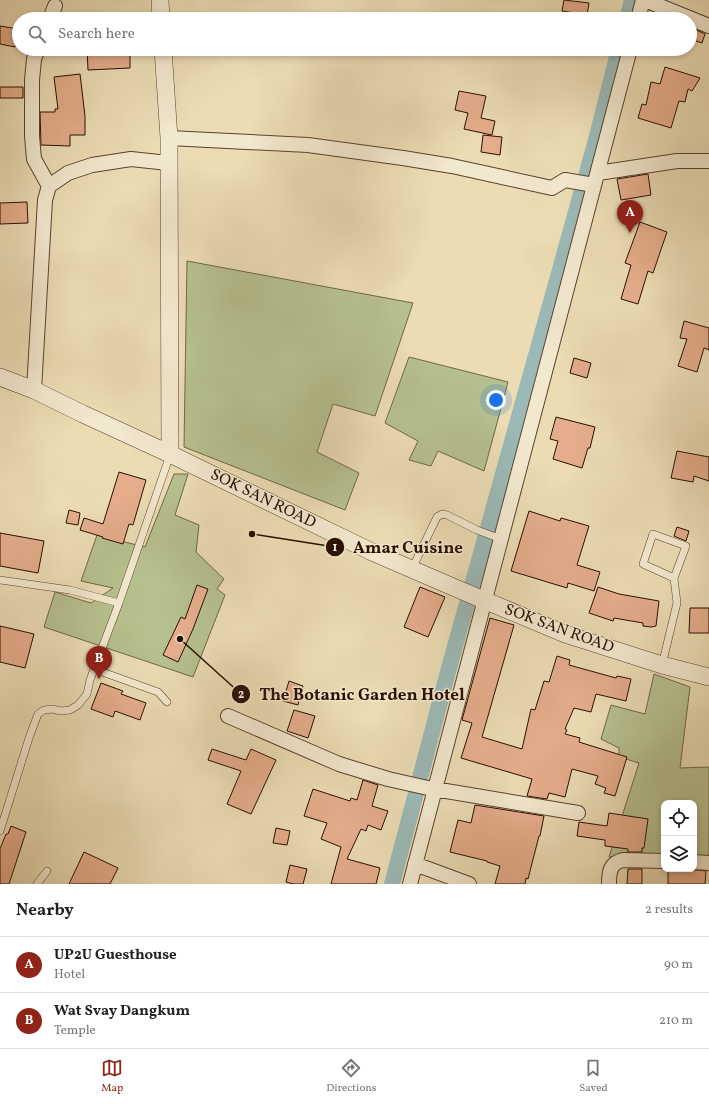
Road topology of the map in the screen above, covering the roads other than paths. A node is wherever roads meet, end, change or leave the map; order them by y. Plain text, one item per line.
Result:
1 (160, 0) edge
2 (644, 0) edge
3 (161, 12) edge
4 (640, 12) edge
5 (674, 12) edge
6 (697, 21) edge
7 (709, 26) edge
8 (35, 56) edge
9 (163, 56) edge
10 (628, 56) edge
11 (169, 138) junction
12 (709, 161) edge
13 (168, 163) junction
14 (592, 181) junction
15 (49, 186) junction
16 (0, 377) edge
17 (34, 390) junction
18 (170, 454) junction
19 (497, 538) junction
20 (412, 569) junction
21 (674, 578) junction
22 (0, 580) edge
23 (482, 599) junction
24 (119, 603) junction
25 (662, 664) junction
26 (94, 669) junction
27 (709, 677) edge
28 (167, 702) dead end
29 (228, 716) dead end
30 (431, 788) junction
31 (578, 813) dead end
32 (0, 831) edge
33 (661, 861) edge
34 (697, 862) edge
35 (709, 863) edge
36 (415, 864) junction
37 (47, 871) dead end
38 (37, 884) edge
39 (410, 884) edge
40 (469, 884) edge
41 (609, 884) edge

1 - 3 street
2 - 4 street
2 - 5 street
6 - 7 street
8 - 15 street
9 - 11 street
10 - 14 street
11 - 13 street
11 - 14 street
12 - 14 street
13 - 15 street
13 - 18 street
14 - 19 street
15 - 17 street
16 - 17 street, SOK SAN ROAD
17 - 18 street, SOK SAN ROAD
18 - 20 street, SOK SAN ROAD
18 - 24 lane
19 - 20 lane
19 - 23 street
20 - 23 street, SOK SAN ROAD
21 - 21 lane
21 - 25 lane
22 - 24 lane
23 - 25 street, SOK SAN ROAD
23 - 30 street
24 - 26 lane
25 - 27 street, SOK SAN ROAD
26 - 28 lane
26 - 32 lane
29 - 30 street
30 - 31 street
30 - 36 street
33 - 41 street
34 - 35 street
36 - 39 street
36 - 40 street
37 - 38 lane

